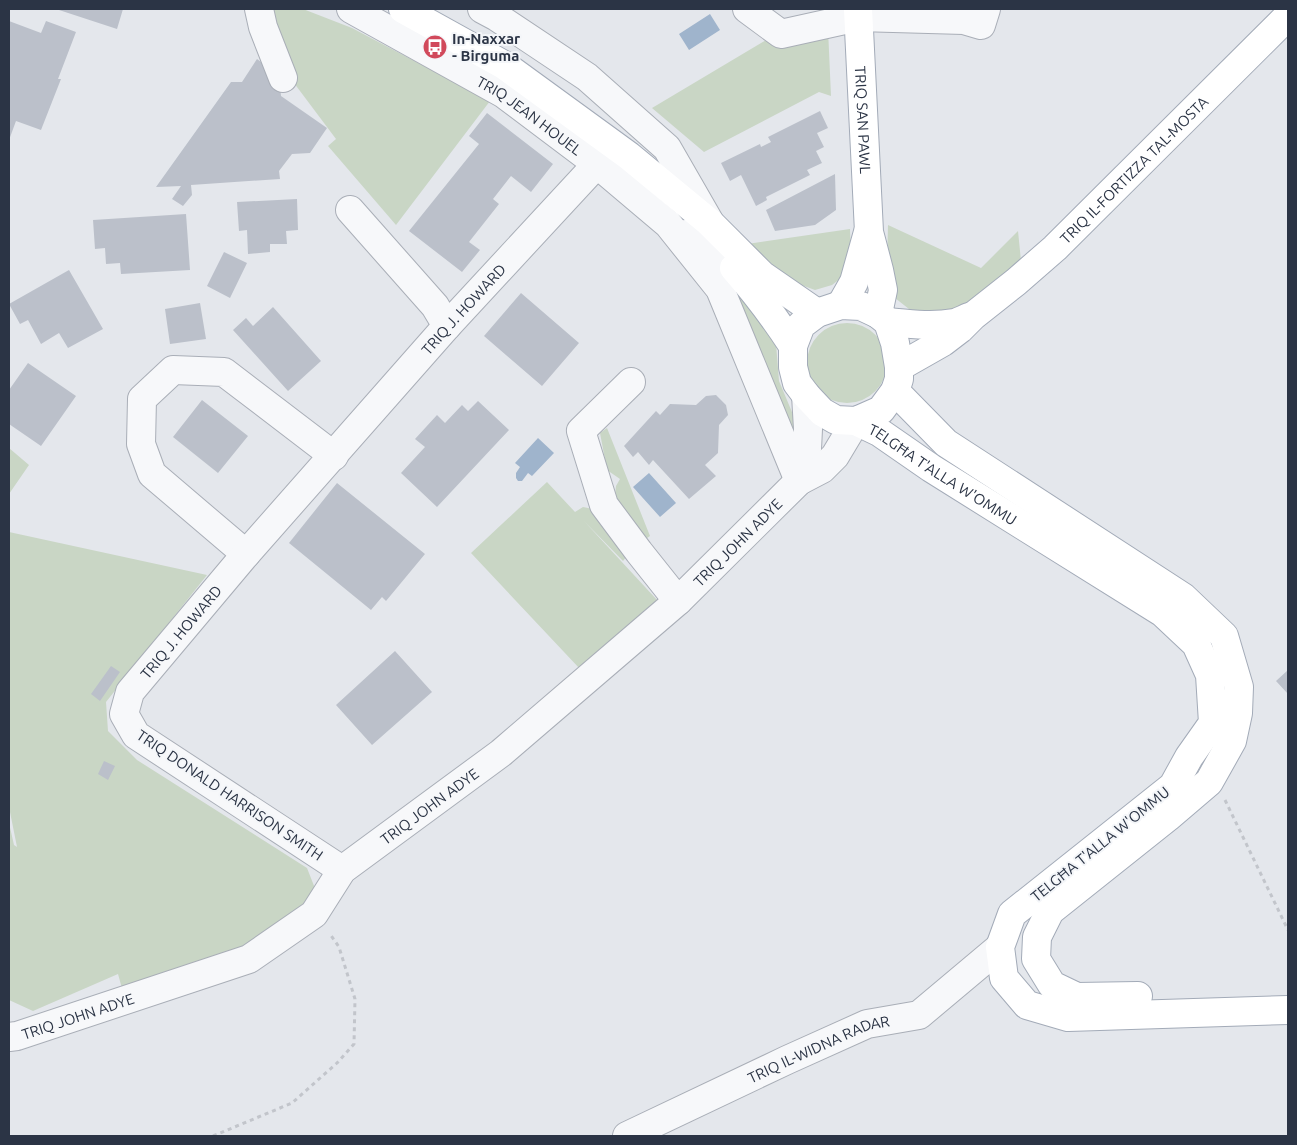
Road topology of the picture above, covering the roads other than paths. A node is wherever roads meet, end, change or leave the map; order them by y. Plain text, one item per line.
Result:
1 (259, 9) edge
2 (351, 9) edge
3 (403, 9) edge
4 (747, 9) edge
5 (986, 9) edge
6 (494, 12) edge
7 (858, 13) edge
8 (1288, 16) edge
9 (283, 78) dead end
10 (629, 156) junction
11 (597, 164) junction
12 (350, 210) dead end
13 (709, 222) junction
14 (668, 224) junction
15 (869, 232) junction
16 (724, 258) junction
17 (829, 309) junction
18 (973, 316) junction
19 (883, 318) junction
20 (447, 326) junction
21 (793, 346) junction
22 (897, 379) junction
23 (630, 382) dead end
24 (806, 395) junction
25 (856, 421) junction
26 (334, 456) junction
27 (799, 481) junction
28 (246, 554) junction
29 (678, 601) junction
30 (124, 714) joint
31 (342, 870) junction
32 (1000, 947) junction
33 (1288, 994) edge
34 (1288, 1010) edge
35 (9, 1037) edge
36 (627, 1136) edge

1 - 9 street
2 - 11 street, TRIQ JEAN HOUEL
3 - 10 main road, TRIQ JEAN HOUEL
4 - 7 street
5 - 7 street
6 - 13 street, TRIQ JEAN HOUEL
7 - 15 main road, TRIQ SAN PAWL
8 - 18 main road, TRIQ IL-FORTIZZA TAL-MOSTA
10 - 13 main road, TRIQ JEAN HOUEL
10 - 16 main road, TRIQ JEAN HOUEL
11 - 14 street, TRIQ JEAN HOUEL
11 - 20 street, TRIQ J. HOWARD
12 - 20 street
13 - 17 main road, TRIQ JEAN HOUEL
14 - 16 street, TRIQ JEAN HOUEL
14 - 27 street, TRIQ JEAN HOUEL
15 - 17 main road, TRIQ SAN PAWL
15 - 19 main road, TRIQ SAN PAWL
16 - 21 main road, TRIQ JEAN HOUEL
17 - 19 main road
17 - 21 main road
18 - 19 main road
18 - 22 main road, TRIQ IL-FORTIZZA TAL-MOSTA
19 - 22 main road
20 - 26 street, TRIQ J. HOWARD
21 - 24 main road
22 - 25 main road
22 - 33 main road, TELGĦA T'ALLA W'OMMU
23 - 29 street
24 - 25 main road
24 - 27 street
25 - 27 street, TRIQ JOHN ADYE
25 - 32 main road, TELGĦA T'ALLA W'OMMU
26 - 28 street, TRIQ J. HOWARD
26 - 28 street
27 - 29 street, TRIQ JOHN ADYE
28 - 30 street, TRIQ J. HOWARD
29 - 31 street, TRIQ JOHN ADYE
30 - 31 street, TRIQ DONALD HARRISON SMITH
31 - 35 street, TRIQ JOHN ADYE
32 - 34 main road, TELGĦA T'ALLA W'OMMU
32 - 36 street, TRIQ IL-WIDNA RADAR

